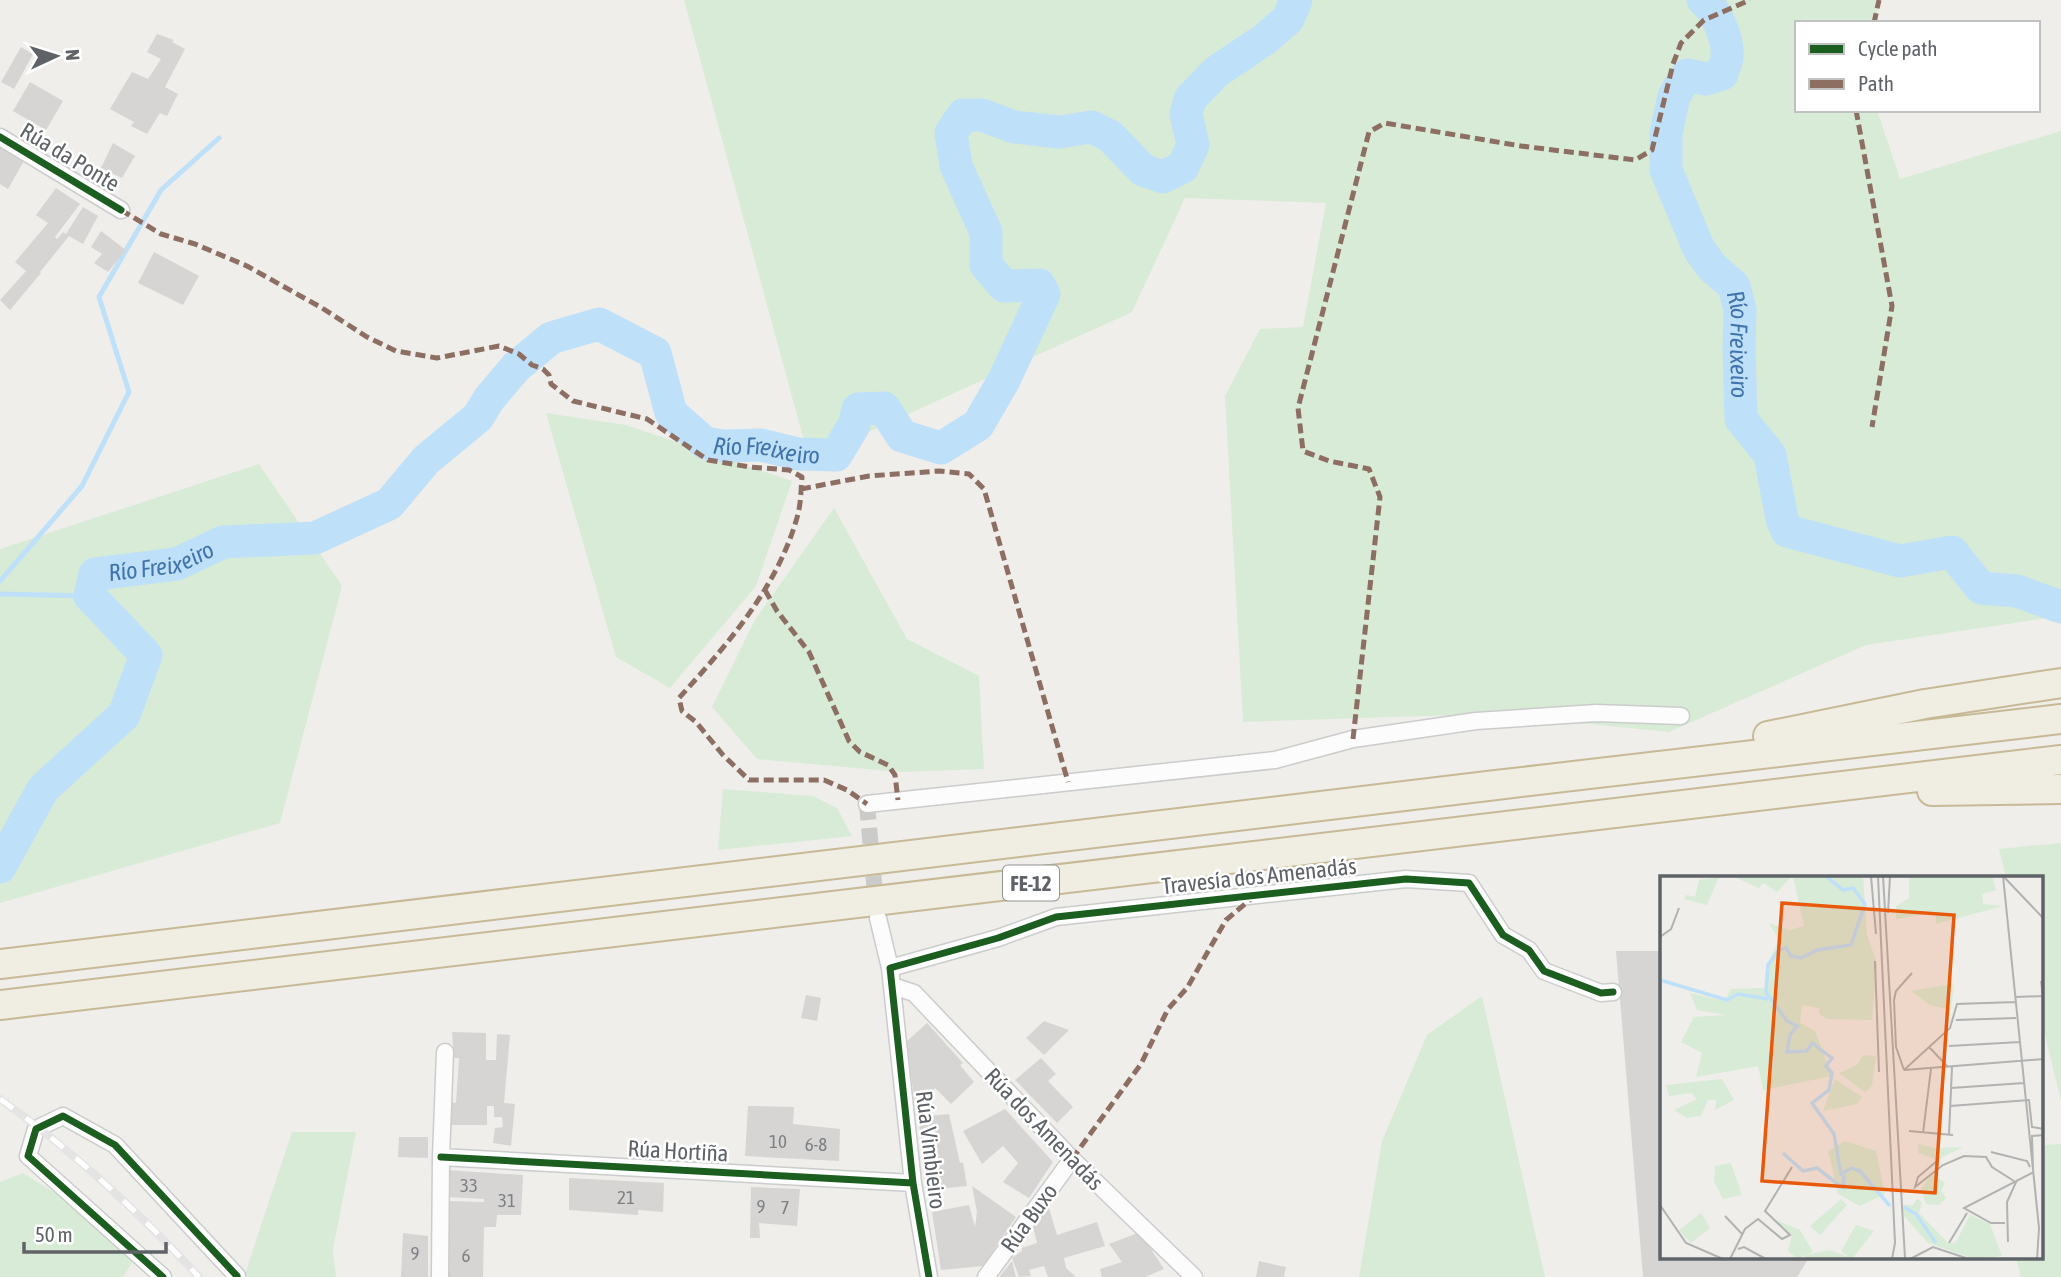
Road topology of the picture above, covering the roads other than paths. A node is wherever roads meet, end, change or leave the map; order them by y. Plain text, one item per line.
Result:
1 (0, 137) edge
2 (121, 210) dead end
3 (2061, 683) edge
4 (1681, 716) dead end
5 (2061, 719) edge
6 (2061, 760) edge
7 (1496, 785) junction
8 (2061, 789) edge
9 (1769, 795) junction
10 (867, 804) dead end
11 (878, 918) tunnel mouth
12 (0, 964) edge
13 (890, 968) junction
14 (893, 986) junction
15 (1613, 992) dead end
16 (0, 1005) edge
17 (445, 1052) dead end
18 (441, 1157) junction
19 (1072, 1159) junction
20 (913, 1183) junction
21 (237, 1276) edge
22 (163, 1277) edge
23 (440, 1277) edge
24 (929, 1277) edge
25 (986, 1277) edge
26 (1194, 1277) edge

1 - 2 street, Rúa da Ponte
3 - 7 highway
4 - 10 street
5 - 7 highway, FE-12
6 - 9 highway, FE-12
7 - 12 highway, FE-12
8 - 9 highway
9 - 16 highway, FE-12
11 - 13 street
13 - 14 street
13 - 15 street, Travesía dos Amenadás
14 - 19 street, Rúa dos Amenadás
14 - 20 street, Rúa Vimbieiro
17 - 18 street
18 - 20 street, Rúa Hortiña
18 - 23 street
19 - 25 street, Rúa Buxo
19 - 26 street, Rúa dos Amenadás
20 - 24 street, Rúa Vimbieiro
21 - 22 street

